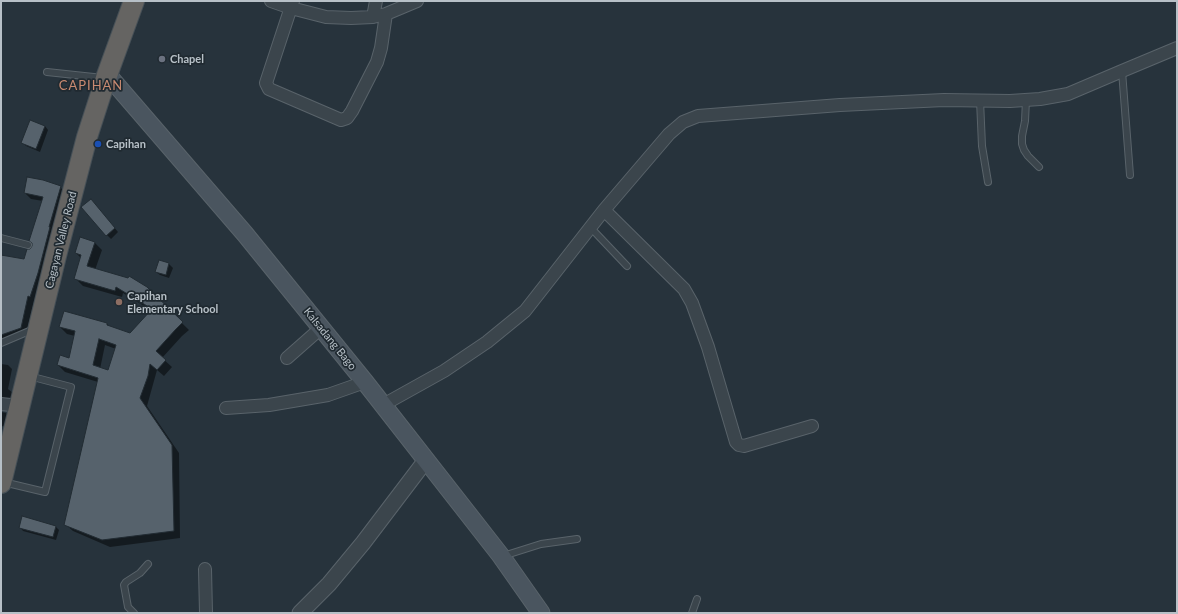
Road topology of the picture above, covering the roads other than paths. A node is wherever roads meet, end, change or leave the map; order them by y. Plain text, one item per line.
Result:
1 (134, 1) edge
2 (271, 1) edge
3 (376, 1) edge
4 (417, 1) edge
5 (292, 4) edge
6 (386, 14) junction
7 (373, 17) junction
8 (1177, 48) edge
9 (1122, 70) junction
10 (46, 72) dead end
11 (106, 76) junction
12 (980, 100) junction
13 (1026, 100) junction
14 (1039, 167) dead end
15 (1130, 175) dead end
16 (988, 182) dead end
17 (604, 210) junction
18 (591, 228) junction
19 (1, 238) edge
20 (28, 245) dead end
21 (627, 266) dead end
22 (40, 327) junction
23 (321, 328) junction
24 (1, 343) edge
25 (287, 358) dead end
26 (28, 376) junction
27 (365, 382) junction
28 (11, 405) edge
29 (383, 405) junction
30 (226, 408) dead end
31 (812, 426) dead end
32 (426, 460) junction
33 (1, 482) edge
34 (577, 539) dead end
35 (502, 556) junction
36 (148, 564) dead end
37 (205, 569) dead end
38 (697, 600) dead end
39 (134, 613) edge
40 (206, 613) edge
41 (300, 613) edge
42 (540, 613) edge
43 (692, 613) edge

1 - 11 highway, Cagayan Valley Road
2 - 5 street
3 - 7 street
4 - 6 street
5 - 6 street
5 - 7 street
6 - 7 street
8 - 9 street
9 - 13 street
9 - 15 lane
10 - 11 lane
11 - 22 highway, Cagayan Valley Road
11 - 23 main road, Kalsadang Bago
12 - 13 street
12 - 16 lane
12 - 17 street
13 - 14 lane
17 - 18 street
17 - 31 street
18 - 21 lane
18 - 29 street
19 - 20 lane
22 - 24 lane
22 - 26 highway, Cagayan Valley Road
23 - 25 street
23 - 27 main road, Kalsadang Bago
26 - 28 highway, Cagayan Valley Road
26 - 33 lane
27 - 29 main road, Kalsadang Bago
27 - 30 street
28 - 33 highway, Cagayan Valley Road
29 - 32 main road, Kalsadang Bago
32 - 35 main road, Kalsadang Bago
32 - 41 street
34 - 35 lane
35 - 42 main road, Kalsadang Bago
36 - 39 lane
37 - 40 street
38 - 43 lane

